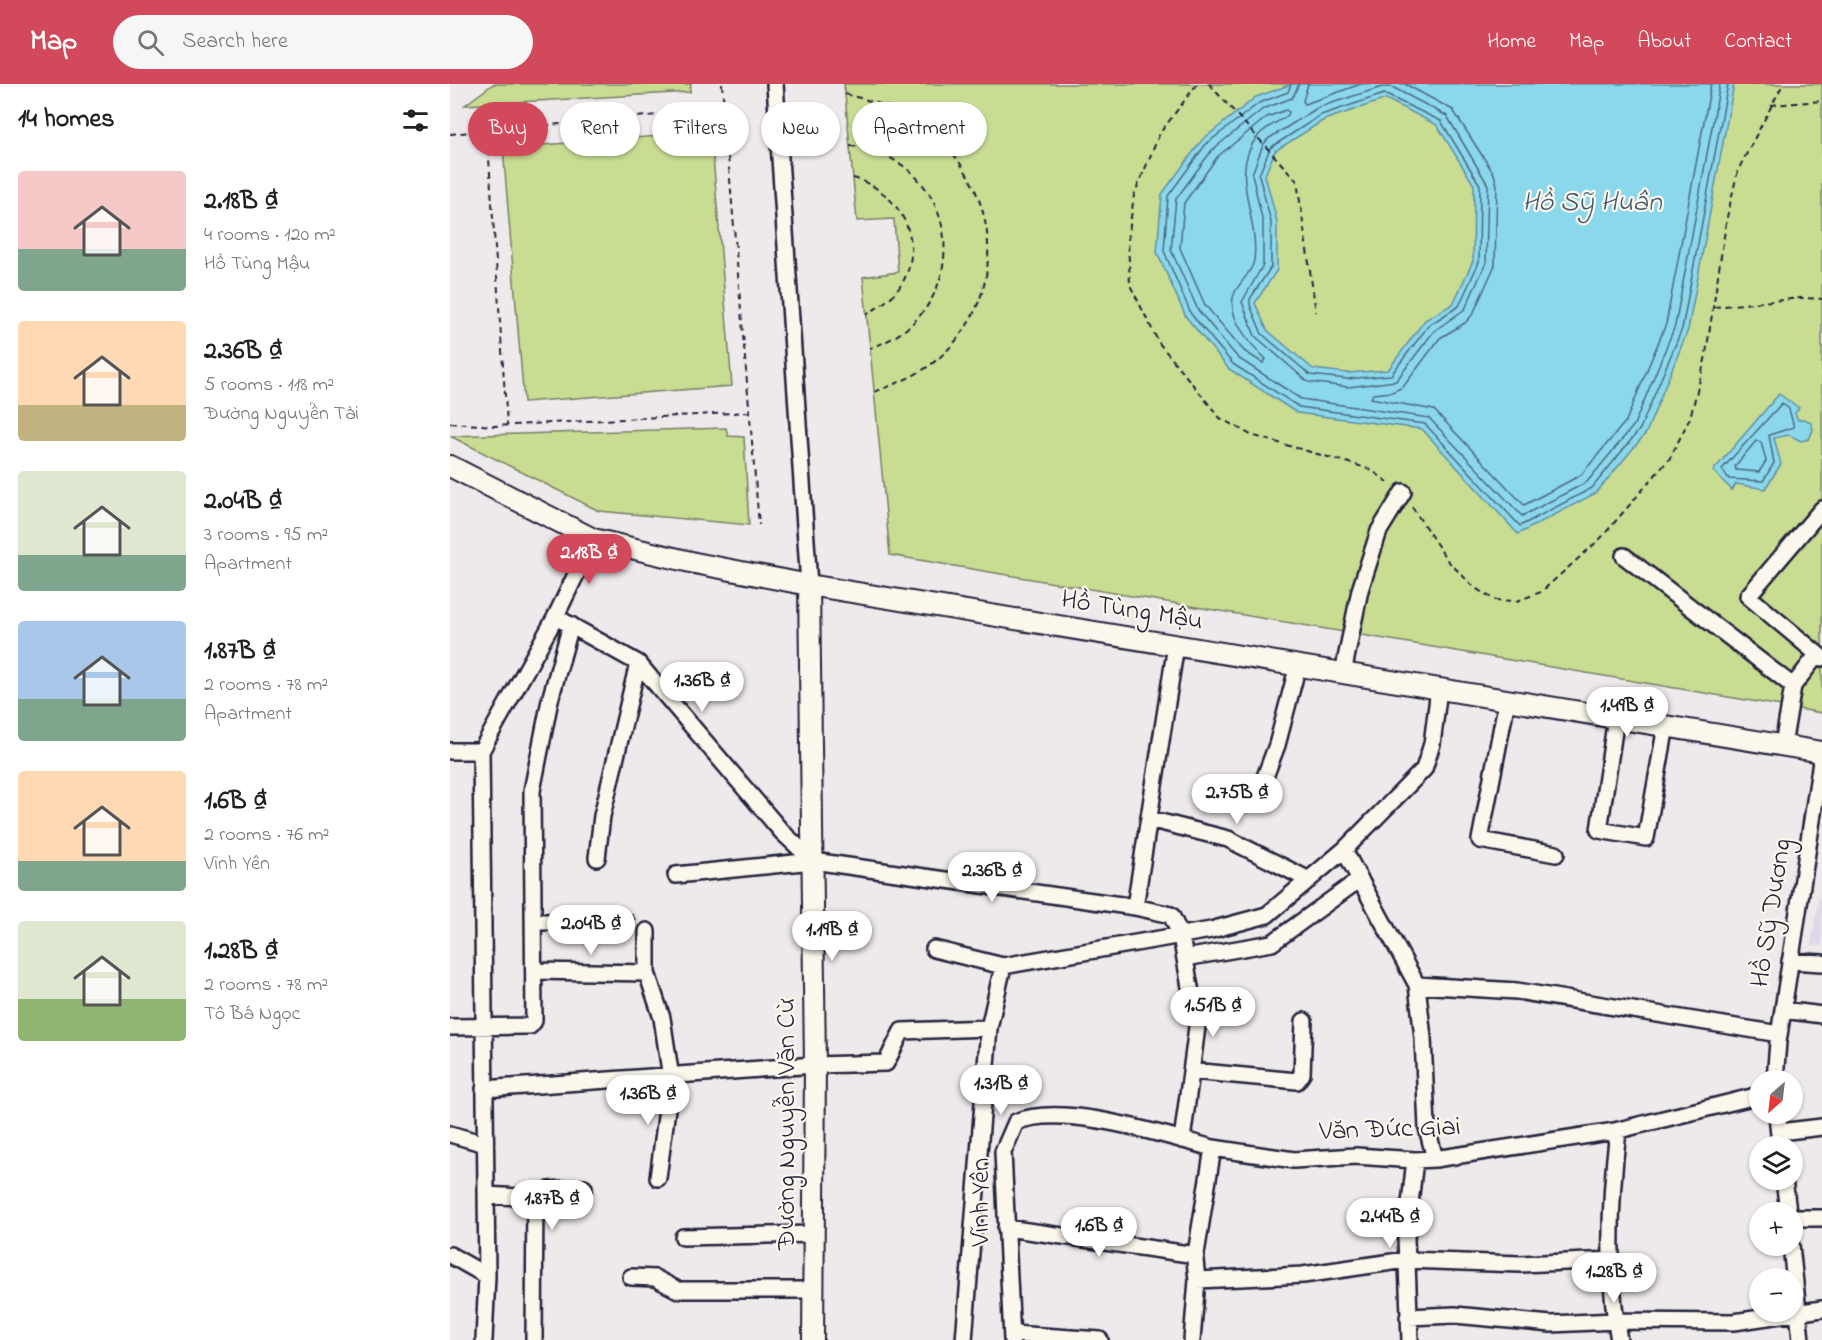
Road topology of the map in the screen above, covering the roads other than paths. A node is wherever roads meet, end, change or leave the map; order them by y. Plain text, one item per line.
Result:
1 (775, 84) edge
2 (450, 466) edge
3 (1402, 492) road end
4 (1822, 509) edge
5 (593, 538) junction
6 (1624, 556) dead end
7 (809, 585) junction
8 (555, 618) junction
9 (571, 625) junction
10 (1176, 645) junction
11 (1820, 656) edge
12 (638, 663) junction
13 (1298, 665) junction
14 (1343, 673) junction
15 (1793, 686) junction
16 (1439, 689) junction
17 (1508, 700) junction
18 (1616, 718) junction
19 (1666, 726) junction
20 (1783, 745) junction
21 (450, 751) edge
22 (482, 751) junction
23 (1822, 754) edge
24 (1263, 782) dead end
25 (1149, 819) junction
26 (1344, 850) junction
27 (1556, 854) dead end
28 (597, 858) dead end
29 (813, 861) junction
30 (676, 875) dead end
31 (1360, 879) junction
32 (1309, 880) junction
33 (1135, 908) junction
34 (535, 922) junction
35 (626, 922) dead end
36 (647, 931) dead end
37 (1181, 936) junction
38 (934, 949) dead end
39 (1185, 958) junction
40 (1790, 961) junction
41 (1822, 963) edge
42 (1003, 966) junction
43 (535, 971) junction
44 (647, 974) junction
45 (1417, 985) junction
46 (1783, 1010) junction
47 (1822, 1016) edge
48 (1304, 1021) dead end
49 (450, 1027) edge
50 (484, 1027) junction
51 (989, 1028) junction
52 (1779, 1034) junction
53 (815, 1065) junction
54 (1776, 1070) edge
55 (1192, 1071) junction
56 (671, 1078) junction
57 (484, 1089) junction
58 (1749, 1098) edge
59 (1822, 1127) edge
60 (1618, 1130) junction
61 (450, 1134) edge
62 (1790, 1136) edge
63 (1182, 1140) junction
64 (485, 1144) junction
65 (1212, 1148) junction
66 (1435, 1159) junction
67 (1415, 1160) junction
68 (658, 1178) dead end
69 (584, 1188) dead end
70 (535, 1194) junction
71 (486, 1195) junction
72 (1803, 1218) edge
73 (1822, 1218) edge
74 (1006, 1228) junction
75 (813, 1234) junction
76 (683, 1236) dead end
77 (450, 1255) edge
78 (1196, 1256) junction
79 (1406, 1260) junction
80 (1611, 1260) junction
81 (487, 1275) junction
82 (631, 1277) dead end
83 (1197, 1280) junction
84 (813, 1290) junction
85 (1822, 1309) edge
86 (1803, 1311) edge
87 (1408, 1317) junction
88 (1749, 1319) edge
89 (1616, 1321) junction
90 (1800, 1322) edge
91 (1013, 1337) edge
92 (484, 1340) edge
93 (534, 1340) edge
94 (813, 1340) edge
95 (964, 1340) edge
96 (1100, 1340) edge
97 (1192, 1340) edge
98 (1410, 1340) edge
99 (1619, 1340) edge
100 (1801, 1340) edge

1 - 7 street
2 - 5 main road, Hồ Tùng Mậu
3 - 14 street
4 - 11 street
5 - 7 main road, Hồ Tùng Mậu
5 - 8 street
6 - 15 street
7 - 10 main road, Hồ Tùng Mậu
7 - 29 main road, Đường Nguyễn Văn Cừ
8 - 9 street
8 - 22 street
9 - 12 street
9 - 34 street
10 - 13 main road, Hồ Tùng Mậu
10 - 25 street
11 - 15 street
12 - 28 street
12 - 29 street
13 - 14 main road, Hồ Tùng Mậu
13 - 24 street
14 - 16 main road, Hồ Tùng Mậu
15 - 20 street
16 - 17 main road, Hồ Tùng Mậu
16 - 26 street
17 - 18 main road, Hồ Tùng Mậu
17 - 27 street
18 - 19 main road, Hồ Tùng Mậu
18 - 19 street
19 - 20 main road, Hồ Tùng Mậu
20 - 23 main road, Hồ Tùng Mậu
21 - 22 street
22 - 50 street
23 - 40 street, Hồ Sỹ Dương
25 - 32 street
25 - 33 street
26 - 31 street
26 - 32 street
29 - 30 street
29 - 33 street
29 - 53 main road, Đường Nguyễn Văn Cừ
31 - 39 street
31 - 45 street
32 - 37 street
33 - 37 street
34 - 35 street
34 - 43 street
36 - 44 street
37 - 39 street
37 - 42 street
38 - 42 street
39 - 55 street
40 - 41 street
40 - 46 street, Hồ Sỹ Dương
42 - 51 street
43 - 44 street
43 - 50 street
44 - 56 street
45 - 52 street
45 - 66 street
46 - 47 street
46 - 52 street, Hồ Sỹ Dương
48 - 55 street
49 - 50 street
50 - 57 street
51 - 53 street
51 - 95 street
52 - 54 street, Hồ Sỹ Dương
53 - 56 street
53 - 75 main road, Đường Nguyễn Văn Cừ
55 - 63 street
56 - 57 street
56 - 68 street
57 - 64 street
58 - 60 street, Văn Đức Giai
59 - 62 street
60 - 66 street, Văn Đức Giai
60 - 80 street
61 - 64 street
63 - 65 street, Vĩnh Yên
63 - 74 street, Vĩnh Yên
64 - 71 street
65 - 67 street, Văn Đức Giai
65 - 78 street
66 - 67 street, Văn Đức Giai
67 - 79 street
69 - 70 street
70 - 71 street
70 - 93 street
71 - 81 street
72 - 73 street
74 - 78 street
74 - 91 street, Vĩnh Yên
75 - 76 street
75 - 84 main road, Đường Nguyễn Văn Cừ
77 - 81 street
78 - 83 street
79 - 80 street
79 - 83 street
79 - 87 street
80 - 89 street
81 - 92 street
82 - 84 street
83 - 97 street
84 - 94 main road, Đường Nguyễn Văn Cừ
85 - 86 street
87 - 89 street
87 - 98 street
88 - 89 street
89 - 99 street
90 - 100 street
91 - 96 street

